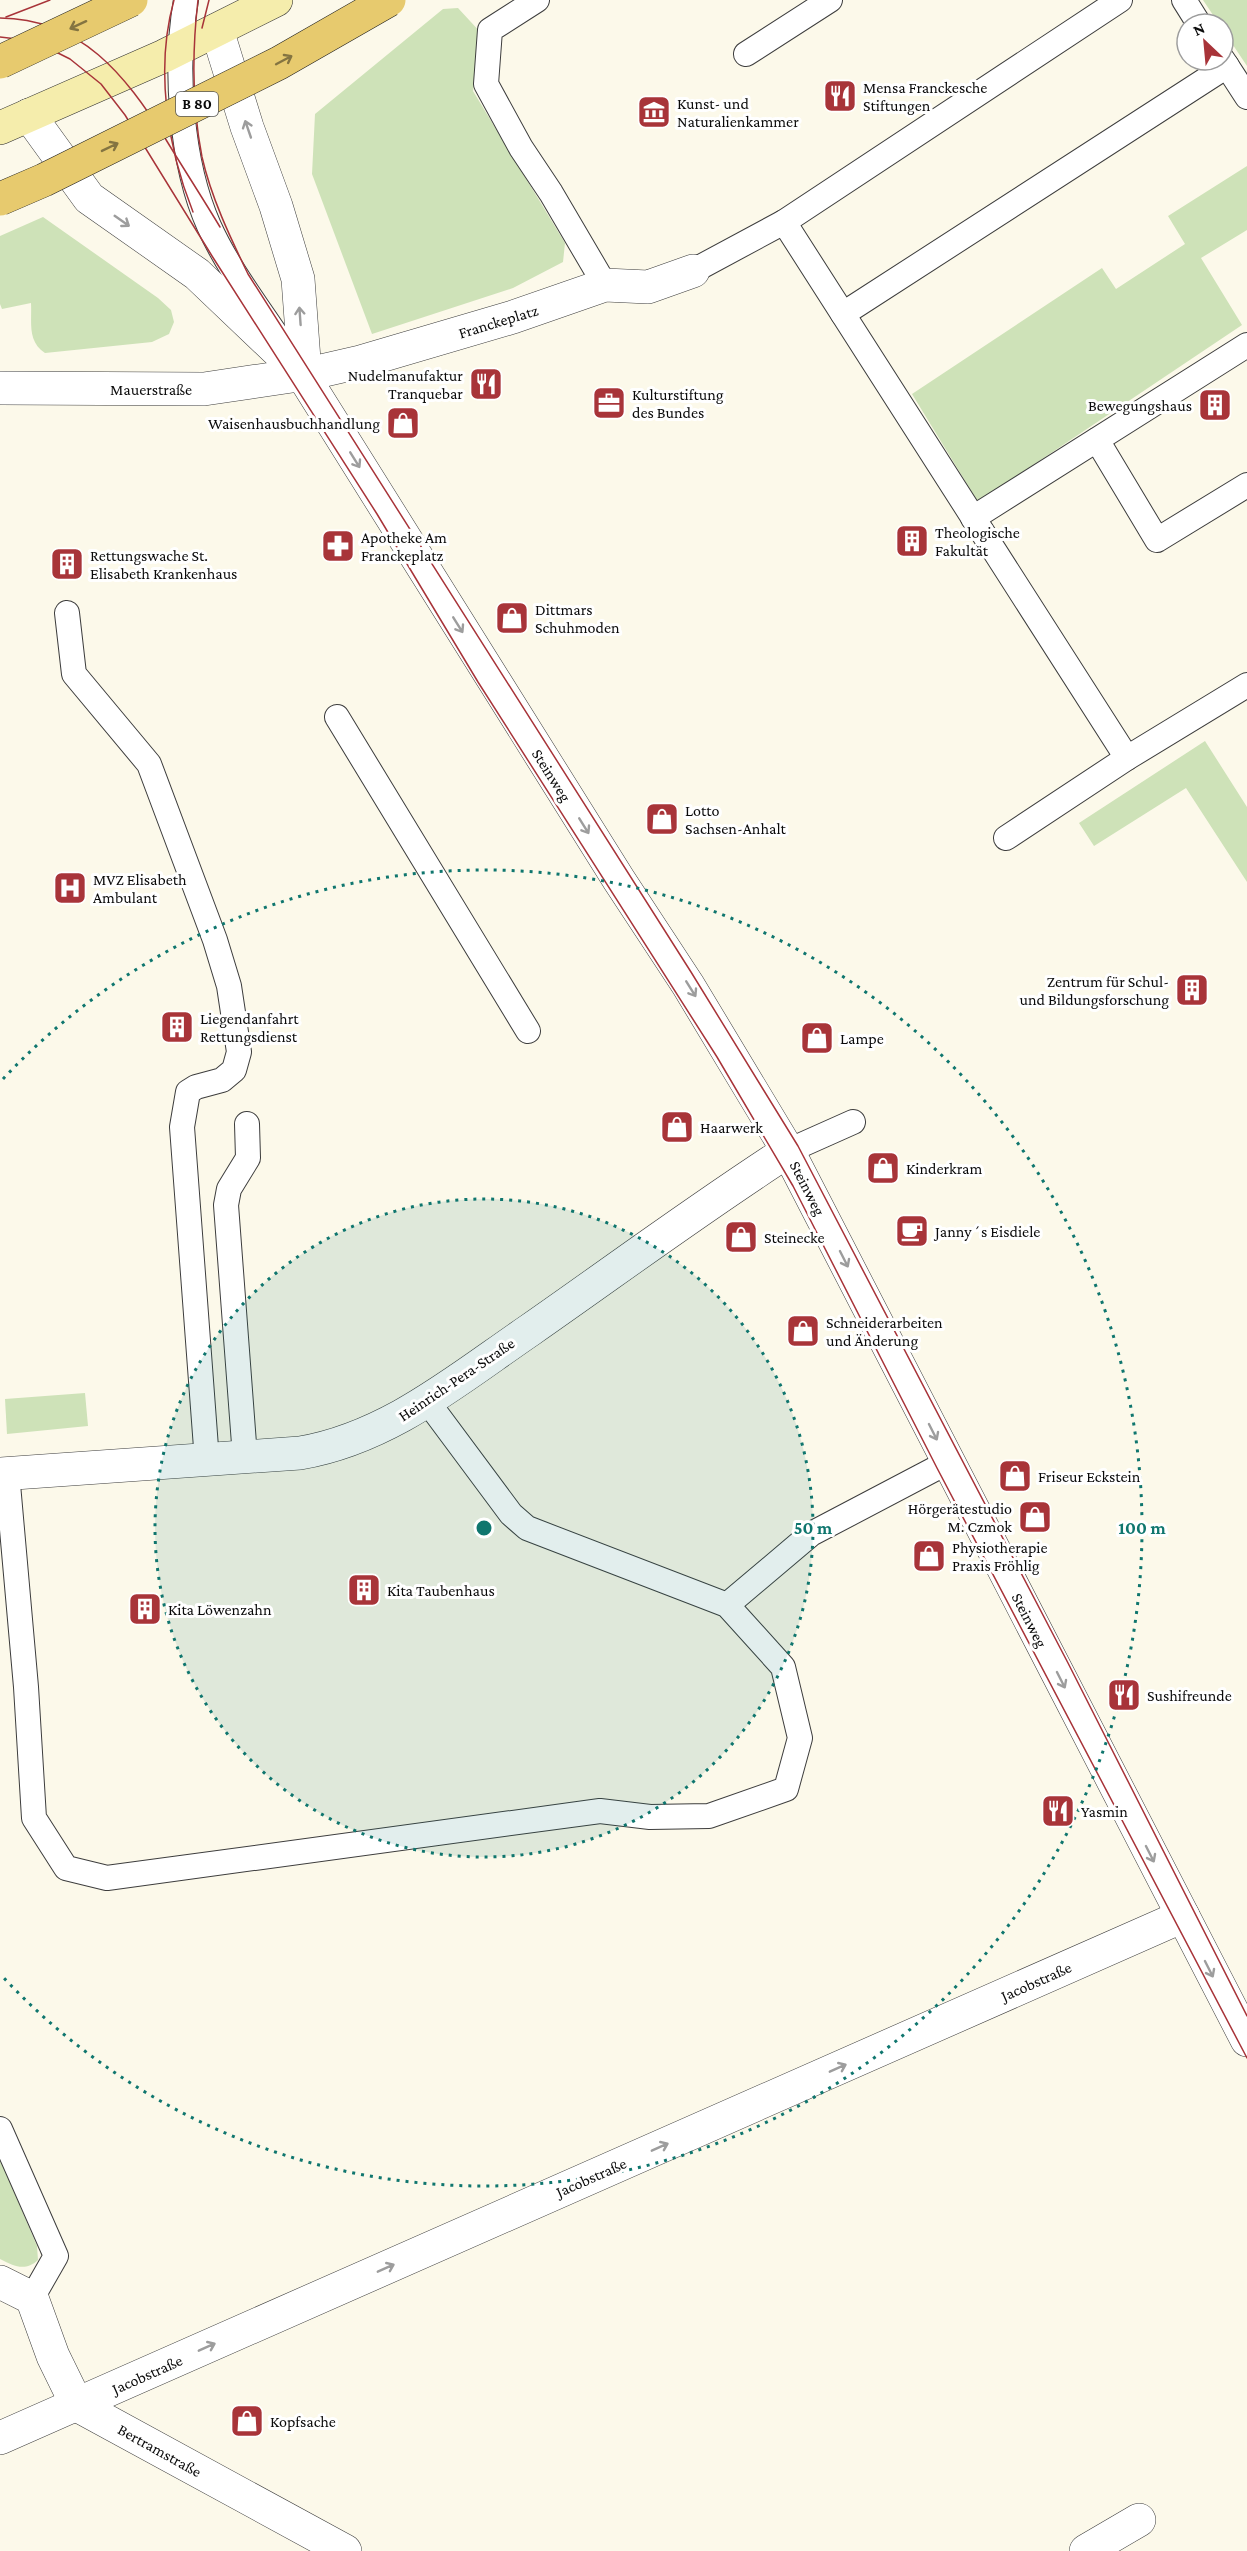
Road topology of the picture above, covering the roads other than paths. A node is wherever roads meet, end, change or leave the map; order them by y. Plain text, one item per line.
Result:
1 (131, 0) edge
2 (186, 0) edge
3 (276, 0) edge
4 (389, 0) edge
5 (537, 0) edge
6 (830, 0) edge
7 (1120, 0) edge
8 (217, 30) junction
9 (180, 48) junction
10 (746, 54) dead end
11 (0, 62) edge
12 (1211, 72) edge
13 (1231, 72) edge
14 (1247, 97) edge
15 (14, 122) edge
16 (0, 199) edge
17 (784, 222) junction
18 (693, 271) joint
19 (605, 285) junction
20 (843, 314) junction
21 (1247, 345) edge
22 (302, 374) junction
23 (0, 388) edge
24 (1097, 440) junction
25 (1247, 485) edge
26 (973, 518) junction
27 (67, 613) dead end
28 (1247, 685) edge
29 (337, 717) dead end
30 (1127, 758) junction
31 (1006, 838) dead end
32 (528, 1031) dead end
33 (853, 1122) dead end
34 (248, 1124) dead end
35 (789, 1151) junction
36 (427, 1401) junction
37 (245, 1457) junction
38 (207, 1461) junction
39 (948, 1462) junction
40 (3, 1474) edge
41 (727, 1605) junction
42 (1183, 1916) junction
43 (1247, 2040) edge
44 (0, 2128) edge
45 (0, 2282) edge
46 (32, 2298) junction
47 (77, 2405) junction
48 (0, 2438) edge
49 (1139, 2520) dead end
50 (345, 2551) edge
51 (1086, 2551) edge

1 -> 11 main road, bridge
2 - 9 lane
3 - 8 street
16 -> 4 main road, B 80, bridge
5 - 19 lane
6 - 10 lane
7 - 17 lane
8 - 9 street
22 -> 8 street
9 - 15 street
9 - 22 lane
12 - 20 lane
13 - 14 lane
15 -> 22 street
17 - 18 lane
17 - 20 lane
18 - 19 street, Franckeplatz
19 - 22 street, Franckeplatz
20 - 26 lane
21 - 24 lane
22 - 23 street, Mauerstraße
22 -> 35 street, Steinweg
24 - 25 lane
24 - 26 lane
26 - 30 lane
27 - 38 lane
28 - 30 lane
29 - 32 lane
30 - 31 lane
33 - 35 lane
34 - 37 lane
35 - 36 street, Heinrich-Pera-Straße
35 -> 39 street, Steinweg
36 - 37 street, Heinrich-Pera-Straße
36 - 41 lane
37 - 38 street, Heinrich-Pera-Straße
38 - 40 street, Heinrich-Pera-Straße
39 - 41 lane
39 -> 42 street, Steinweg
40 - 41 lane
42 -> 43 street, Steinweg
47 -> 42 street, Jacobstraße
44 - 46 lane
45 - 46 street
46 - 47 street
47 - 48 street, Jacobstraße
47 - 50 street, Bertramstraße
49 - 51 street

